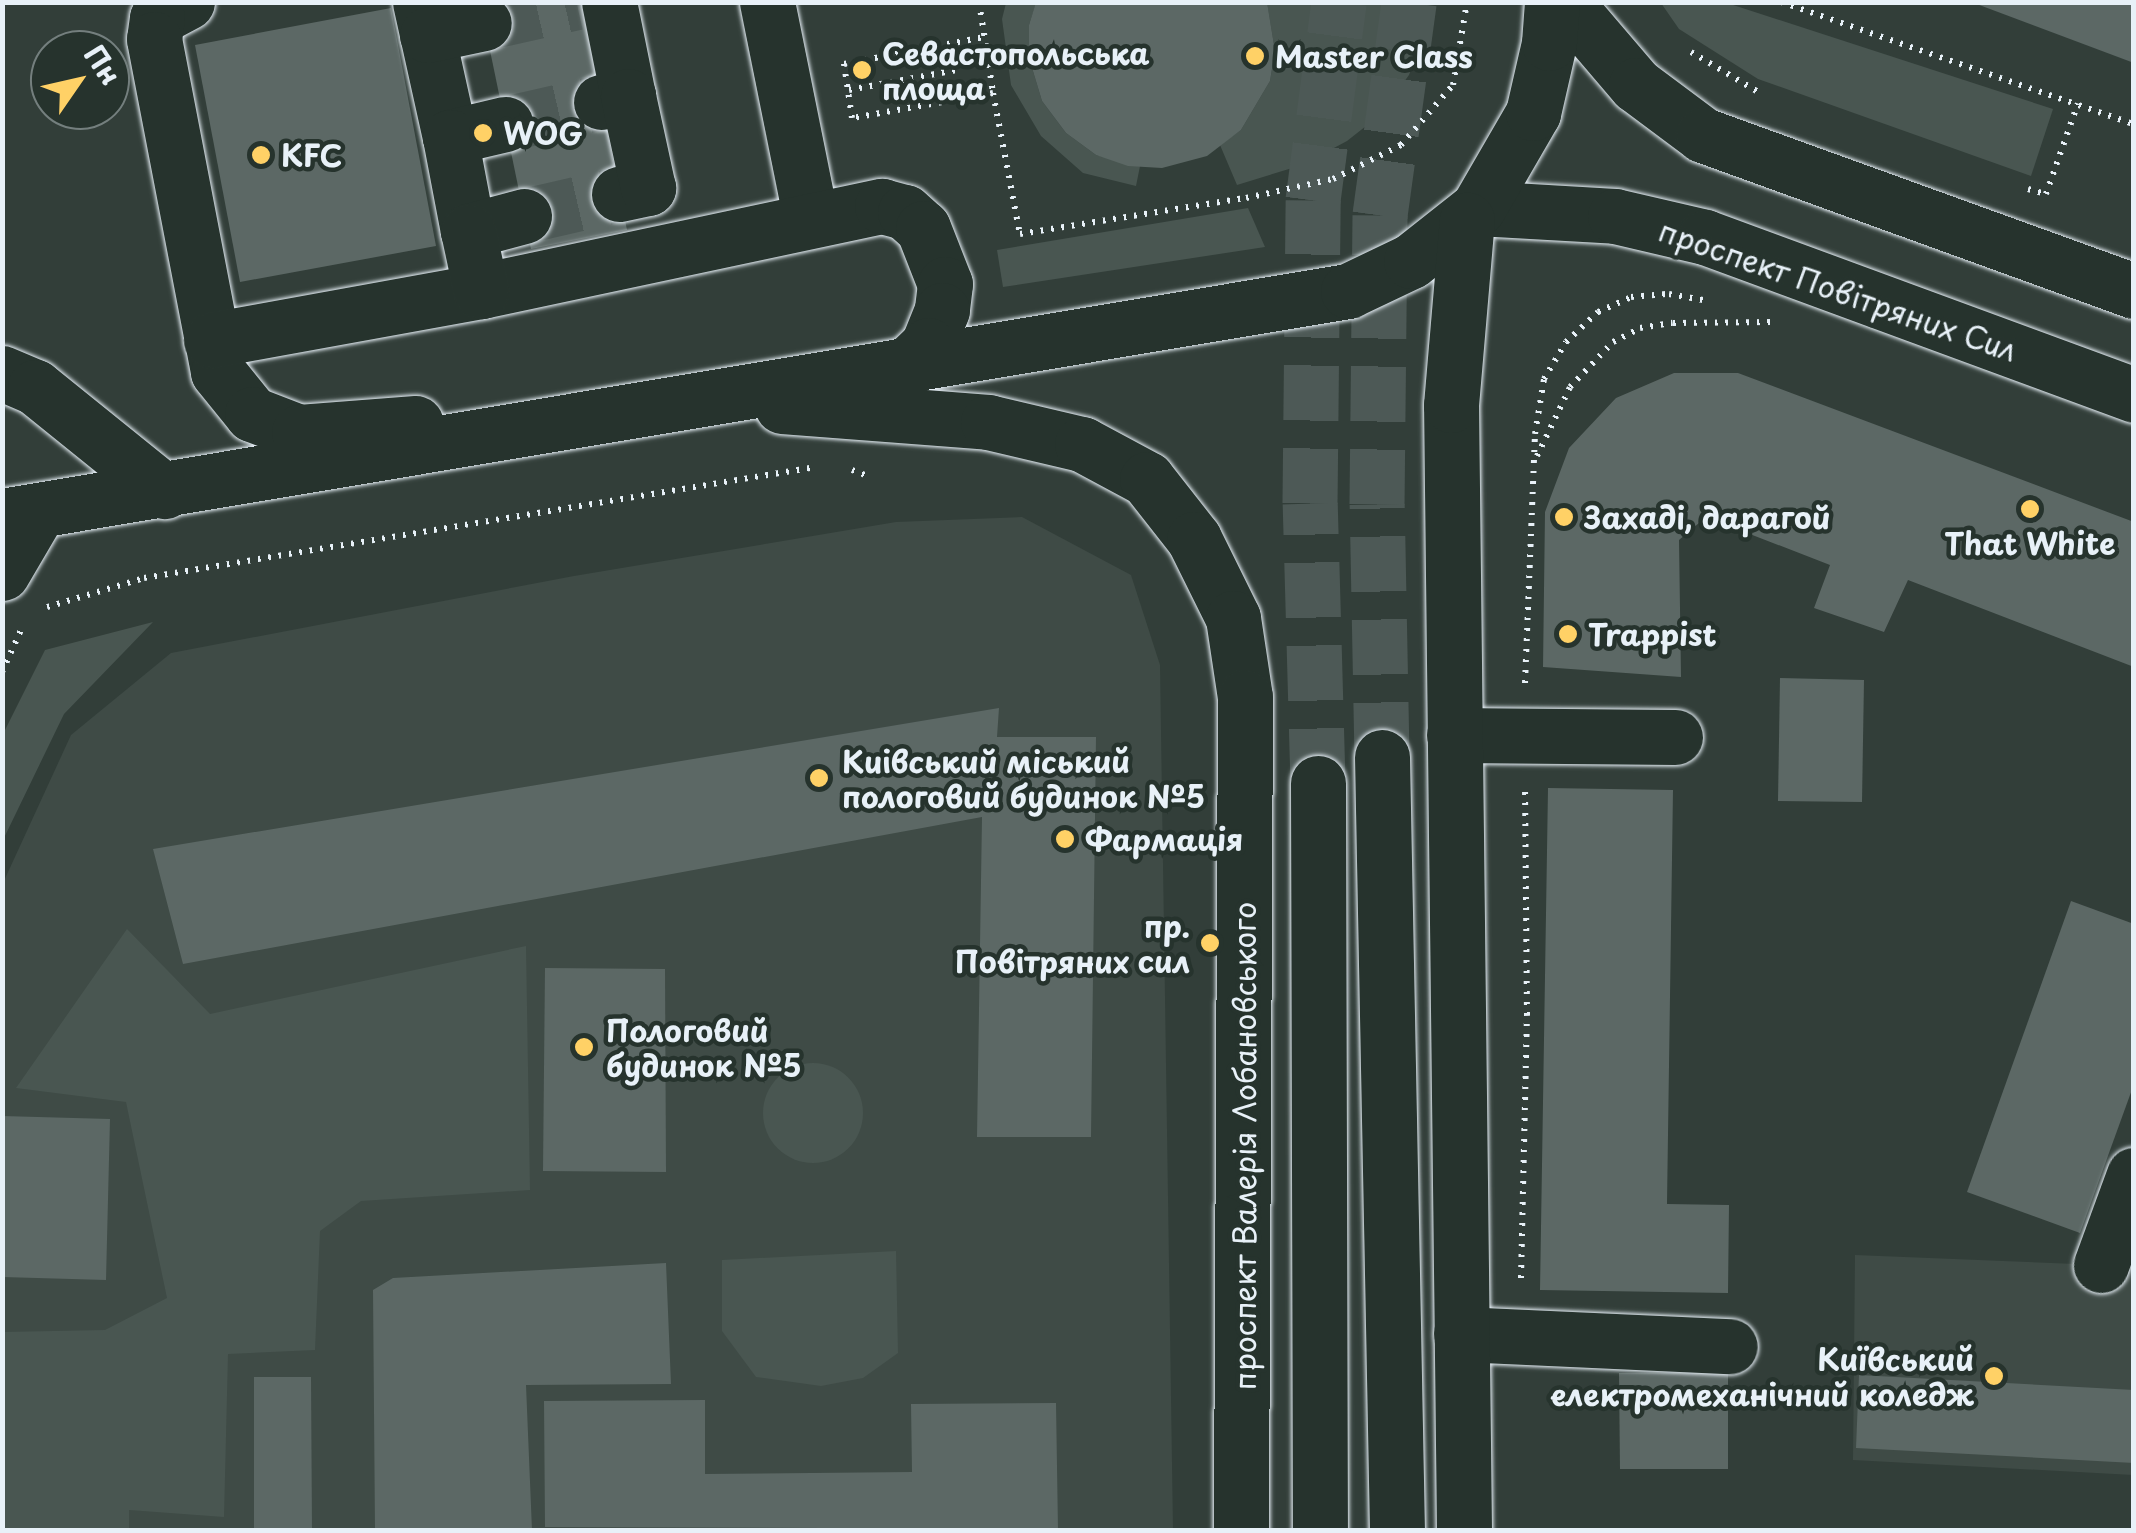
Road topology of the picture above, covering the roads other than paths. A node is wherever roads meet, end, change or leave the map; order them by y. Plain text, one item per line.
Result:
1 (187, 2) edge
2 (610, 2) edge
3 (766, 2) edge
4 (1552, 2) edge
5 (1565, 2) edge
6 (423, 19) edge
7 (484, 23) tunnel mouth
8 (505, 124) tunnel mouth
9 (450, 137) junction
10 (1472, 214) junction
11 (524, 216) tunnel mouth
12 (811, 220) junction
13 (468, 231) junction
14 (660, 250) junction
15 (481, 291) junction
16 (2134, 292) edge
17 (211, 340) junction
18 (907, 365) junction
19 (2, 373) edge
20 (2134, 394) edge
21 (689, 399) junction
22 (484, 438) junction
23 (164, 491) junction
24 (21, 513) edge
25 (2, 573) edge
26 (1454, 736) junction
27 (1675, 737) dead end
28 (1382, 757) tunnel mouth
29 (1318, 783) tunnel mouth
30 (2134, 1175) edge
31 (2101, 1265) dead end
32 (1462, 1334) junction
33 (1730, 1346) dead end
34 (1242, 1530) edge
35 (1320, 1530) edge
36 (1397, 1530) edge
37 (1464, 1530) edge

1 - 17 main road
2 - 14 main road
3 - 12 main road
4 - 10 main road
5 - 16 main road
6 - 7 main road
6 - 9 main road
8 - 9 main road
9 - 13 main road
10 - 18 main road
10 - 20 main road, проспект Повітряних Сил
10 - 26 main road
11 - 13 main road
12 - 14 main road
12 - 18 main road
13 - 15 main road
14 - 15 main road
15 - 17 main road
17 - 22 main road
18 - 21 main road
19 - 23 main road
21 - 22 main road
21 - 34 main road, проспект Валерія Лобановського
22 - 23 main road
23 - 24 main road
24 - 25 main road
26 - 27 main road
26 - 32 main road
28 - 36 main road
29 - 35 main road
30 - 31 main road
32 - 33 main road
32 - 37 main road

